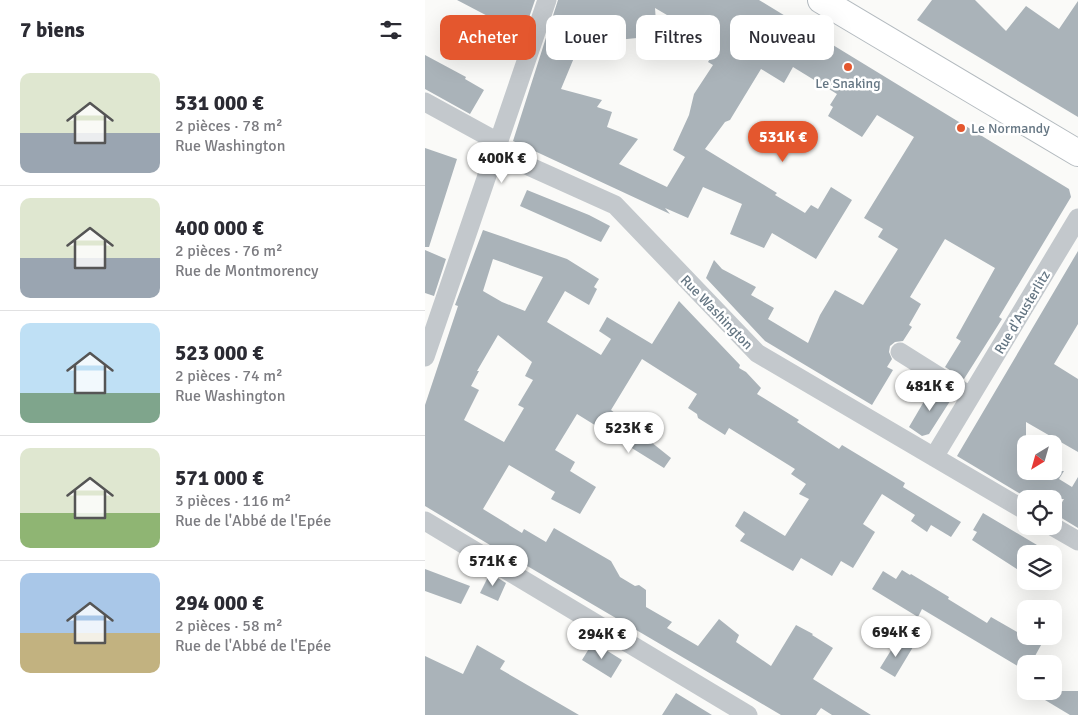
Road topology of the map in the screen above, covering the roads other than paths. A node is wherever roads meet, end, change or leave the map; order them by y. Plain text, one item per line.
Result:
1 (547, 0) edge
2 (821, 0) edge
3 (425, 102) edge
4 (497, 146) junction
5 (1078, 153) edge
6 (1078, 218) edge
7 (901, 352) dead end
8 (425, 357) edge
9 (971, 396) junction
10 (934, 457) junction
11 (1017, 506) edge
12 (425, 521) edge
13 (1062, 532) edge
14 (1078, 541) edge
15 (748, 715) edge

1 - 4 street
2 - 5 main road
3 - 4 street, Rue Washington
4 - 8 street
4 - 10 street, Rue Washington
6 - 9 street, Rue d'Austerlitz
7 - 9 street
9 - 10 street, Rue d'Austerlitz
10 - 11 street, Rue Washington
12 - 15 street
13 - 14 street

